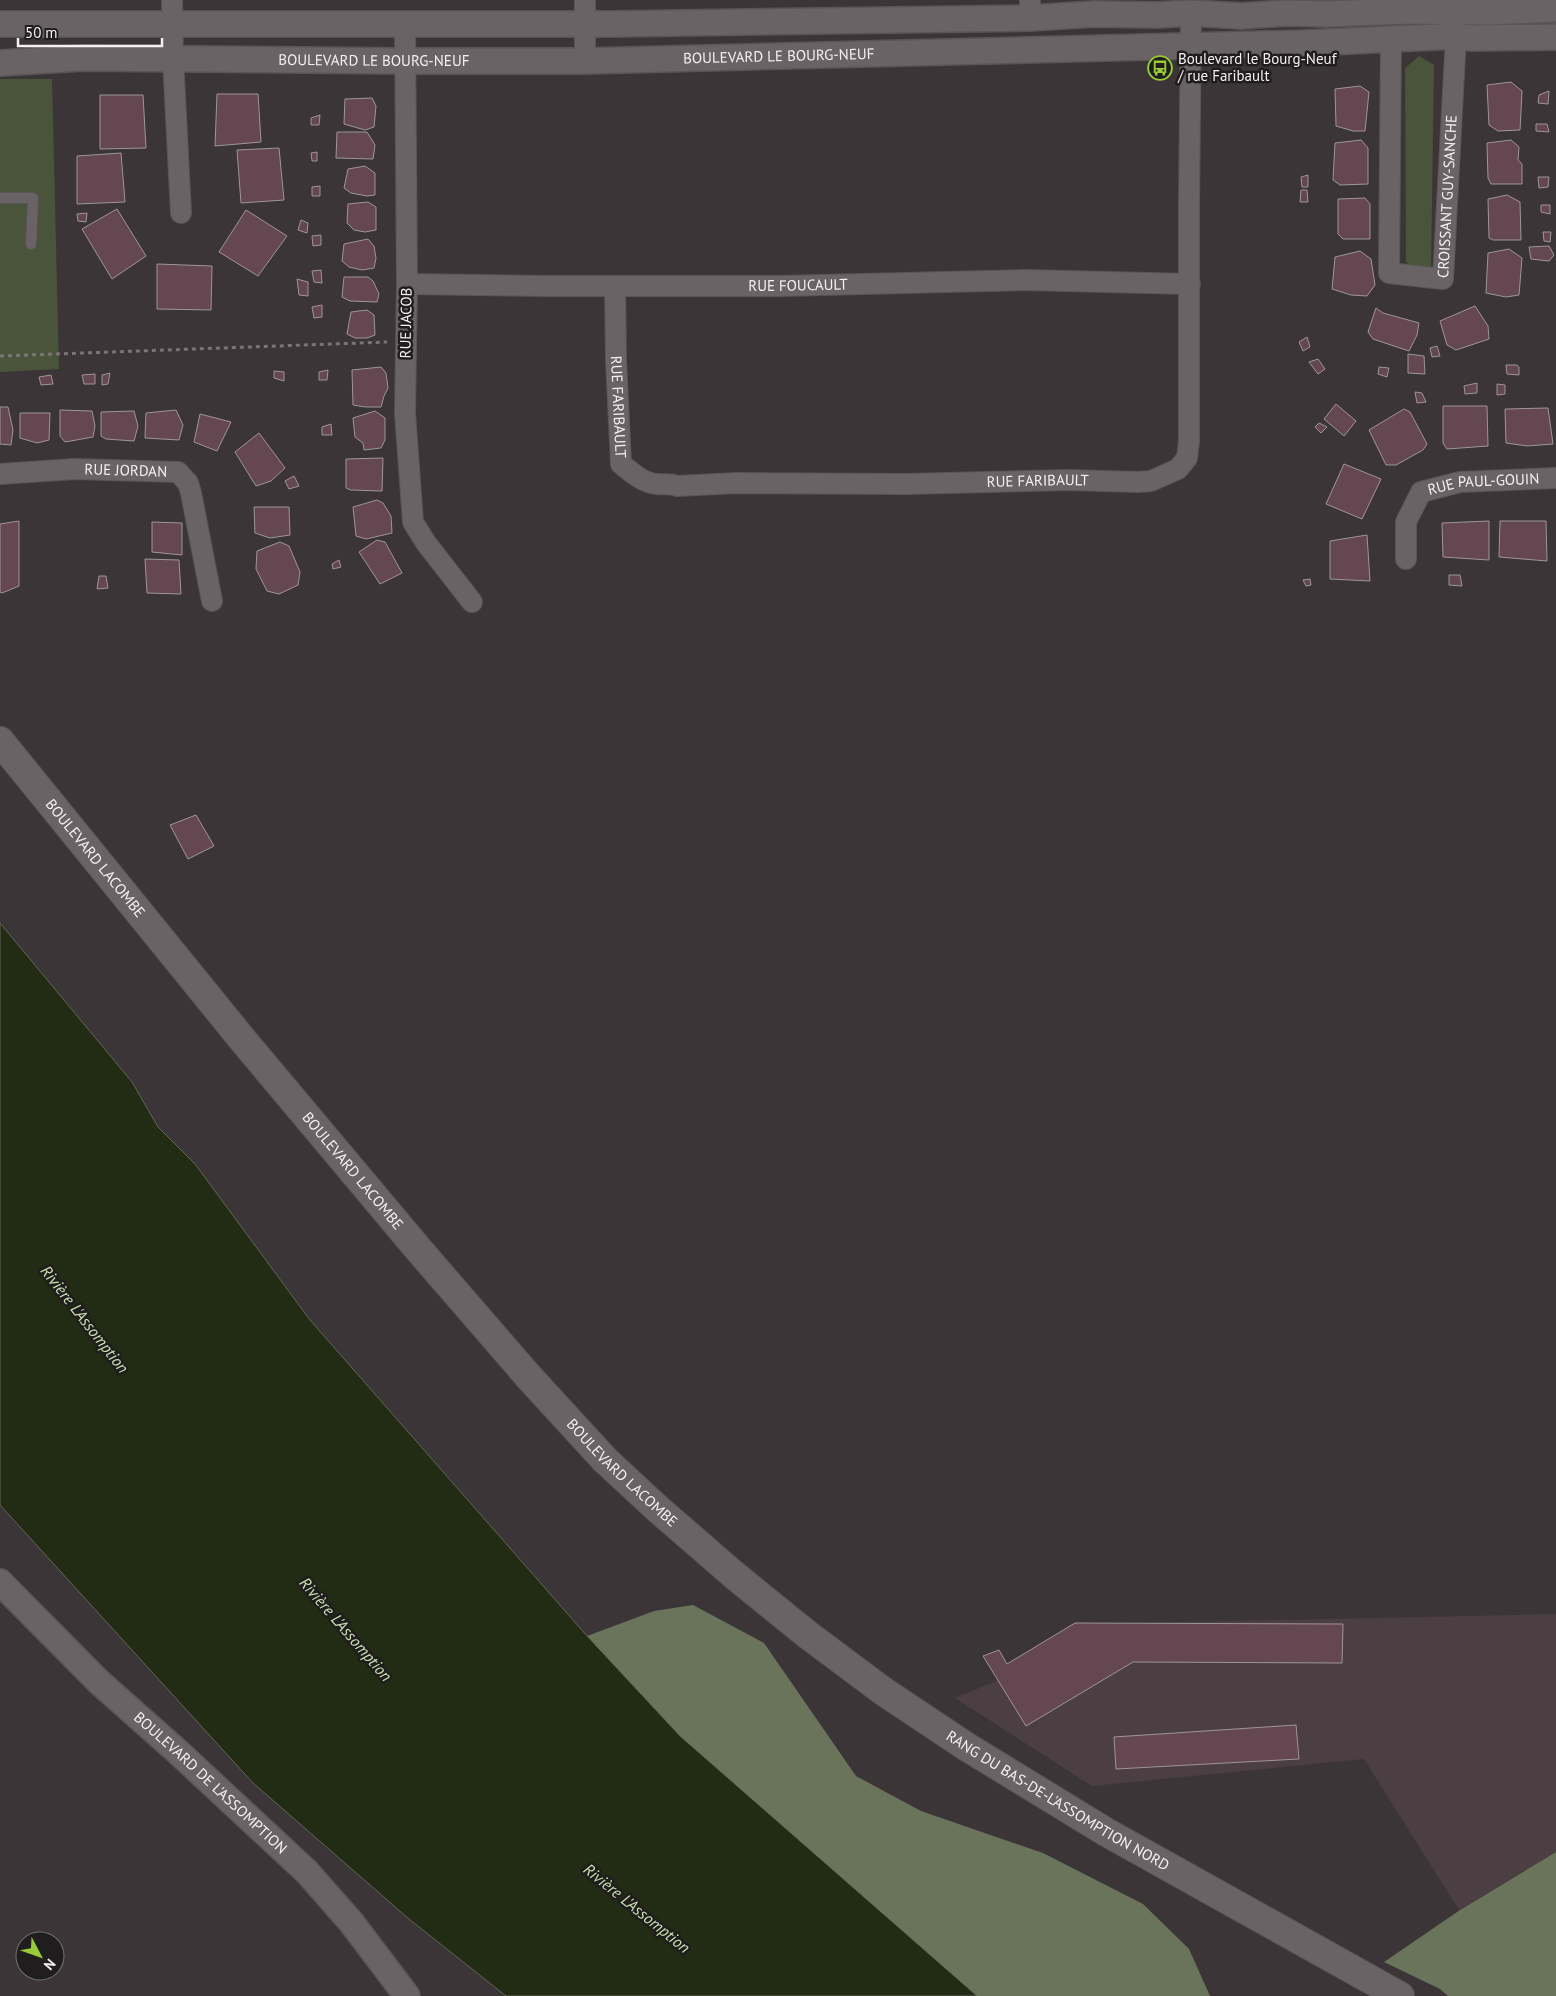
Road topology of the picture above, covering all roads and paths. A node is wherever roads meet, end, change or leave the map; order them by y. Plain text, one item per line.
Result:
1 (1287, 6) edge
2 (1555, 6) edge
3 (1095, 7) edge
4 (1353, 7) edge
5 (1030, 9) edge
6 (172, 12) edge
7 (585, 12) edge
8 (1191, 14) junction
9 (0, 24) edge
10 (405, 24) junction
11 (1456, 36) junction
12 (1555, 37) edge
13 (1391, 40) junction
14 (1191, 46) junction
15 (173, 58) junction
16 (405, 61) junction
17 (585, 61) junction
18 (0, 63) edge
19 (0, 198) edge
20 (181, 213) dead end
21 (31, 244) dead end
22 (407, 284) junction
23 (1190, 284) junction
24 (615, 286) junction
25 (407, 341) junction
26 (0, 356) edge
27 (0, 474) edge
28 (1556, 478) edge
29 (1406, 559) dead end
30 (212, 601) dead end
31 (472, 602) dead end
32 (0, 741) edge
33 (734, 1575) joint
34 (0, 1582) edge
35 (407, 1996) edge
36 (1400, 1996) edge

1 - 4 street
1 - 8 street
2 - 4 street
2 - 12 street
3 - 5 street
3 - 8 street
5 - 7 street
6 - 9 street
6 - 10 street
6 - 15 street
7 - 10 street
7 - 17 street
8 - 14 street, RUE FARIBAULT
10 - 16 street, RUE JACOB
11 - 12 street, BOULEVARD LE BOURG-NEUF
11 - 13 street, BOULEVARD LE BOURG-NEUF
11 - 13 street, CROISSANT GUY-SANCHE
13 - 14 street, BOULEVARD LE BOURG-NEUF
14 - 17 street, BOULEVARD LE BOURG-NEUF
14 - 23 street, RUE FARIBAULT
15 - 16 street, BOULEVARD LE BOURG-NEUF
15 - 18 street, BOULEVARD LE BOURG-NEUF
15 - 20 street
16 - 17 street, BOULEVARD LE BOURG-NEUF
16 - 22 street, RUE JACOB
19 - 21 lane
22 - 24 street, RUE FOUCAULT
22 - 25 street, RUE JACOB
23 - 24 street, RUE FOUCAULT
23 - 24 street, RUE FARIBAULT
25 - 26 path
25 - 31 street, RUE JACOB
27 - 30 street, RUE JORDAN
28 - 29 street, RUE PAUL-GOUIN
32 - 33 main road, BOULEVARD LACOMBE
33 - 36 main road, RANG DU BAS-DE-L'ASSOMPTION NORD
34 - 35 street, BOULEVARD DE L'ASSOMPTION

